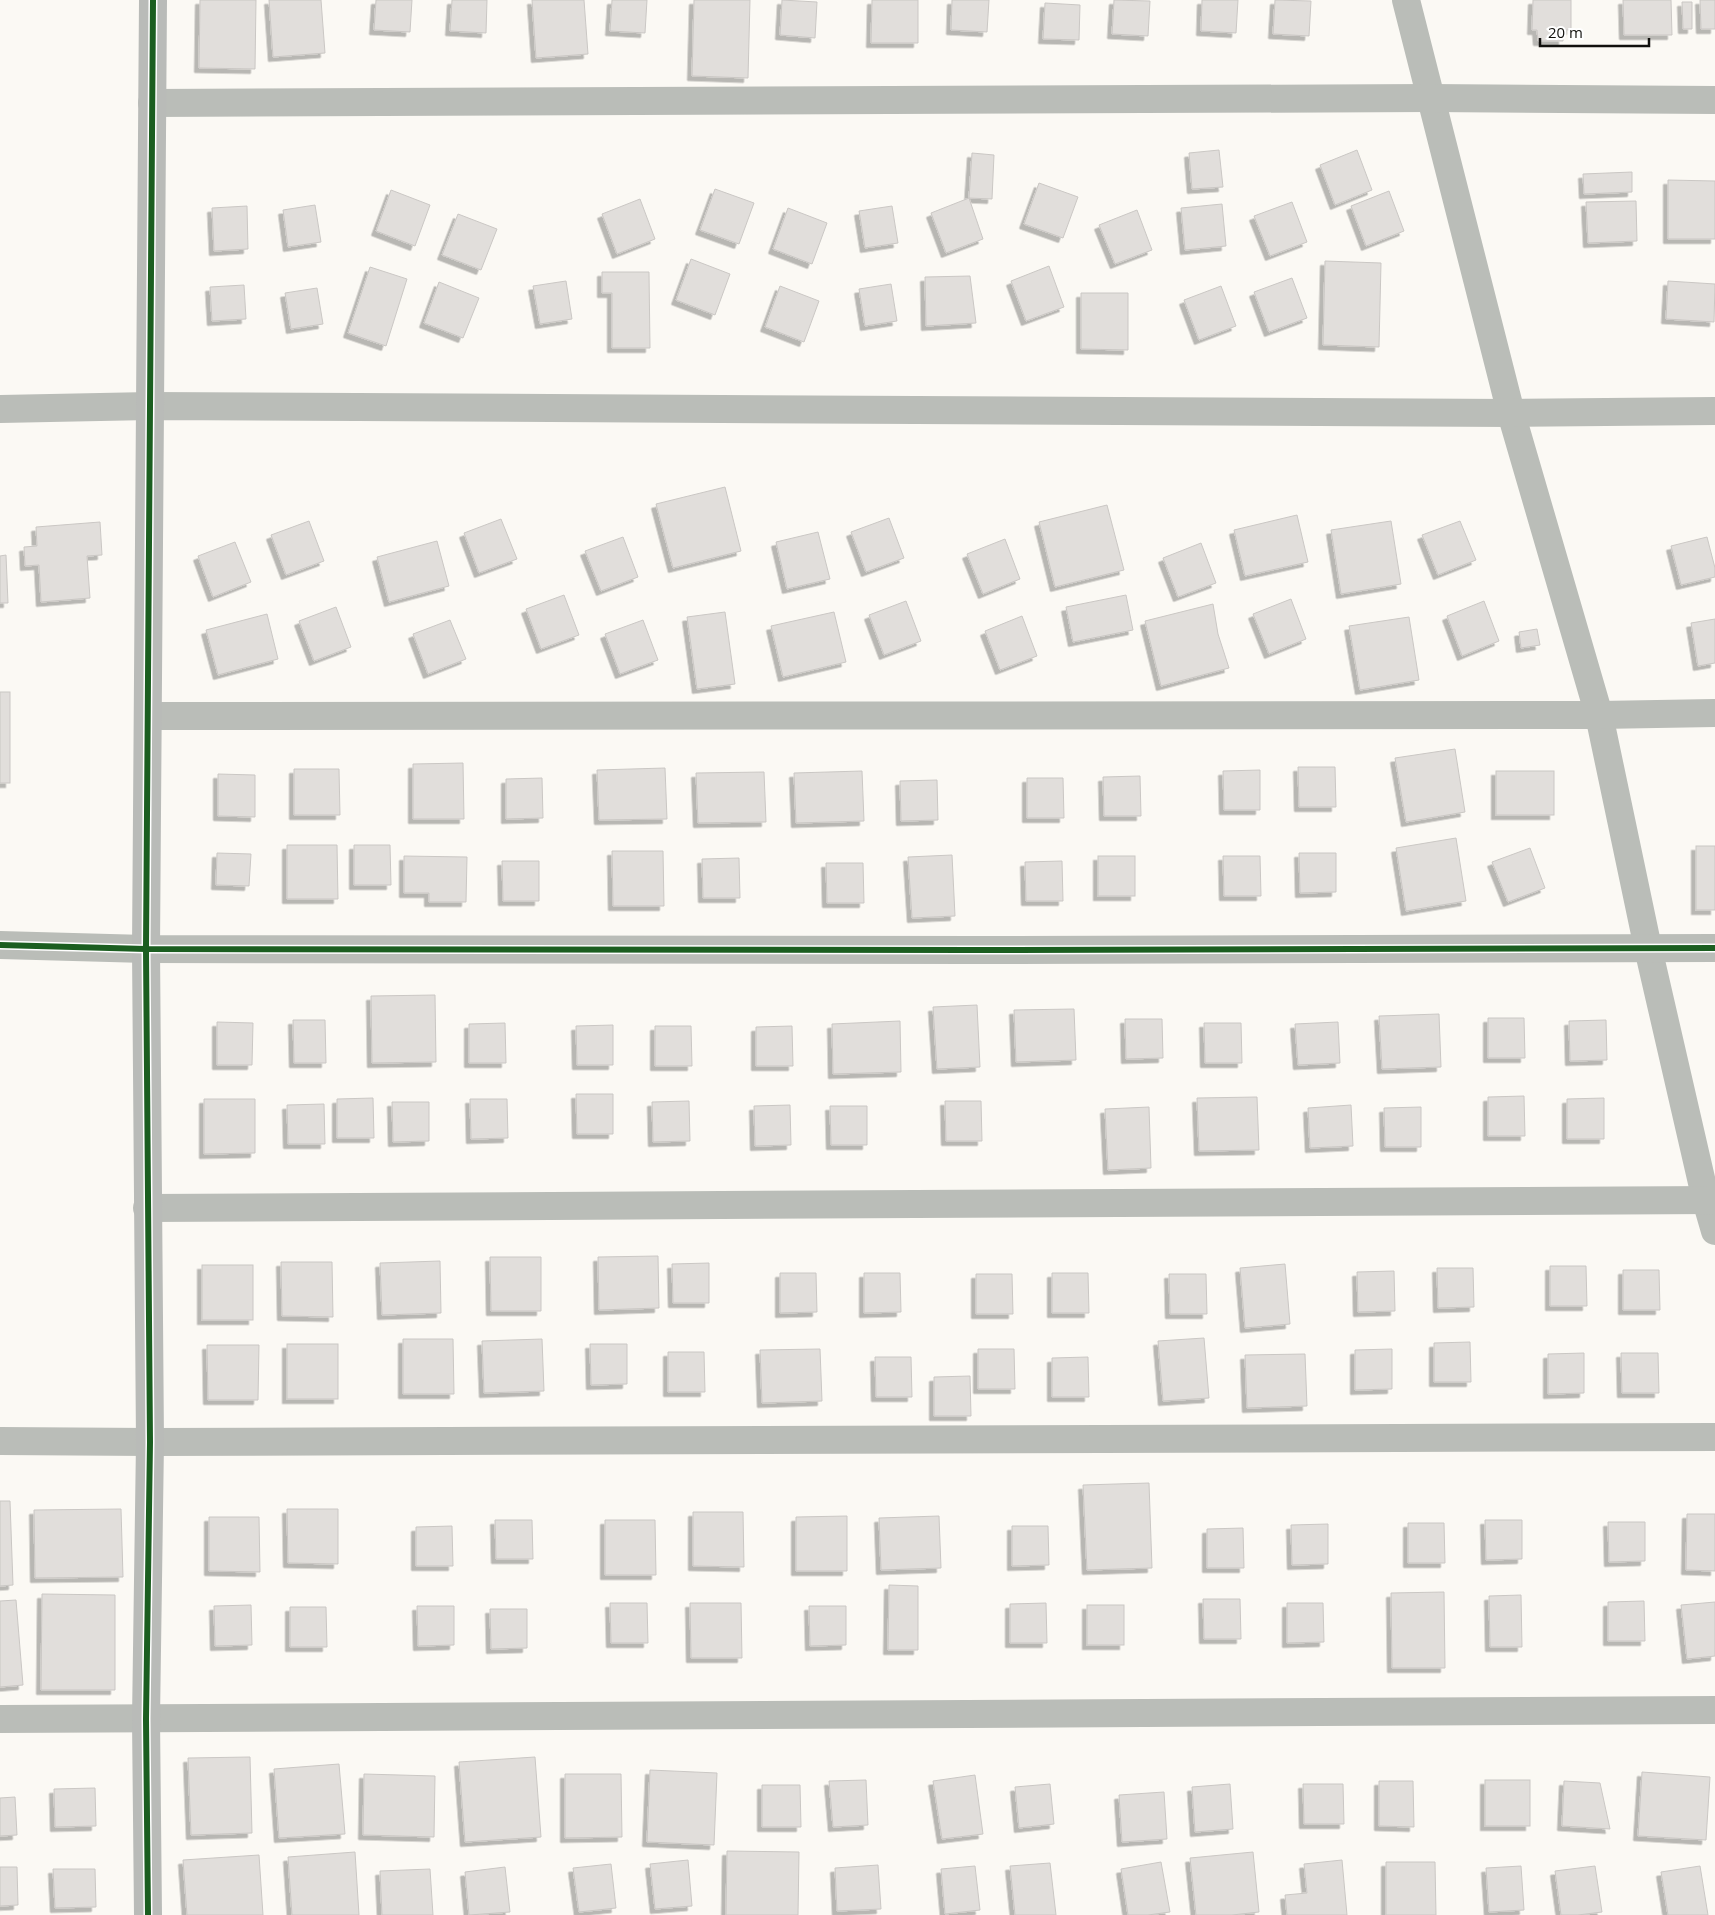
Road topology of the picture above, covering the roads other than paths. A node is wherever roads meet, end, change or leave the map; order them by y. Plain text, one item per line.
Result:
1 (153, 0) edge
2 (1406, 0) edge
3 (1430, 98) junction
4 (1715, 100) edge
5 (152, 104) junction
6 (150, 406) junction
7 (0, 410) edge
8 (1715, 411) edge
9 (1510, 413) junction
10 (1715, 713) edge
11 (1599, 715) junction
12 (148, 716) junction
13 (0, 946) edge
14 (1648, 948) junction
15 (1715, 948) edge
16 (146, 949) junction
17 (1711, 1200) edge
18 (147, 1208) junction
19 (1715, 1231) edge
20 (1715, 1437) edge
21 (0, 1441) edge
22 (150, 1442) junction
23 (1715, 1710) edge
24 (146, 1718) junction
25 (0, 1719) edge
26 (148, 1915) edge

1 - 5 street
2 - 3 street
3 - 4 street
3 - 5 street
3 - 9 street
5 - 6 street
6 - 7 street
6 - 9 street
6 - 12 street
8 - 9 street
9 - 11 street
10 - 11 street
11 - 12 street
11 - 14 street
12 - 16 street
13 - 16 street
14 - 15 street
14 - 16 street
14 - 17 street
16 - 18 street
17 - 18 street
17 - 19 street
18 - 22 street
20 - 22 street
21 - 22 street
22 - 24 street
23 - 24 street
24 - 25 street
24 - 26 street

